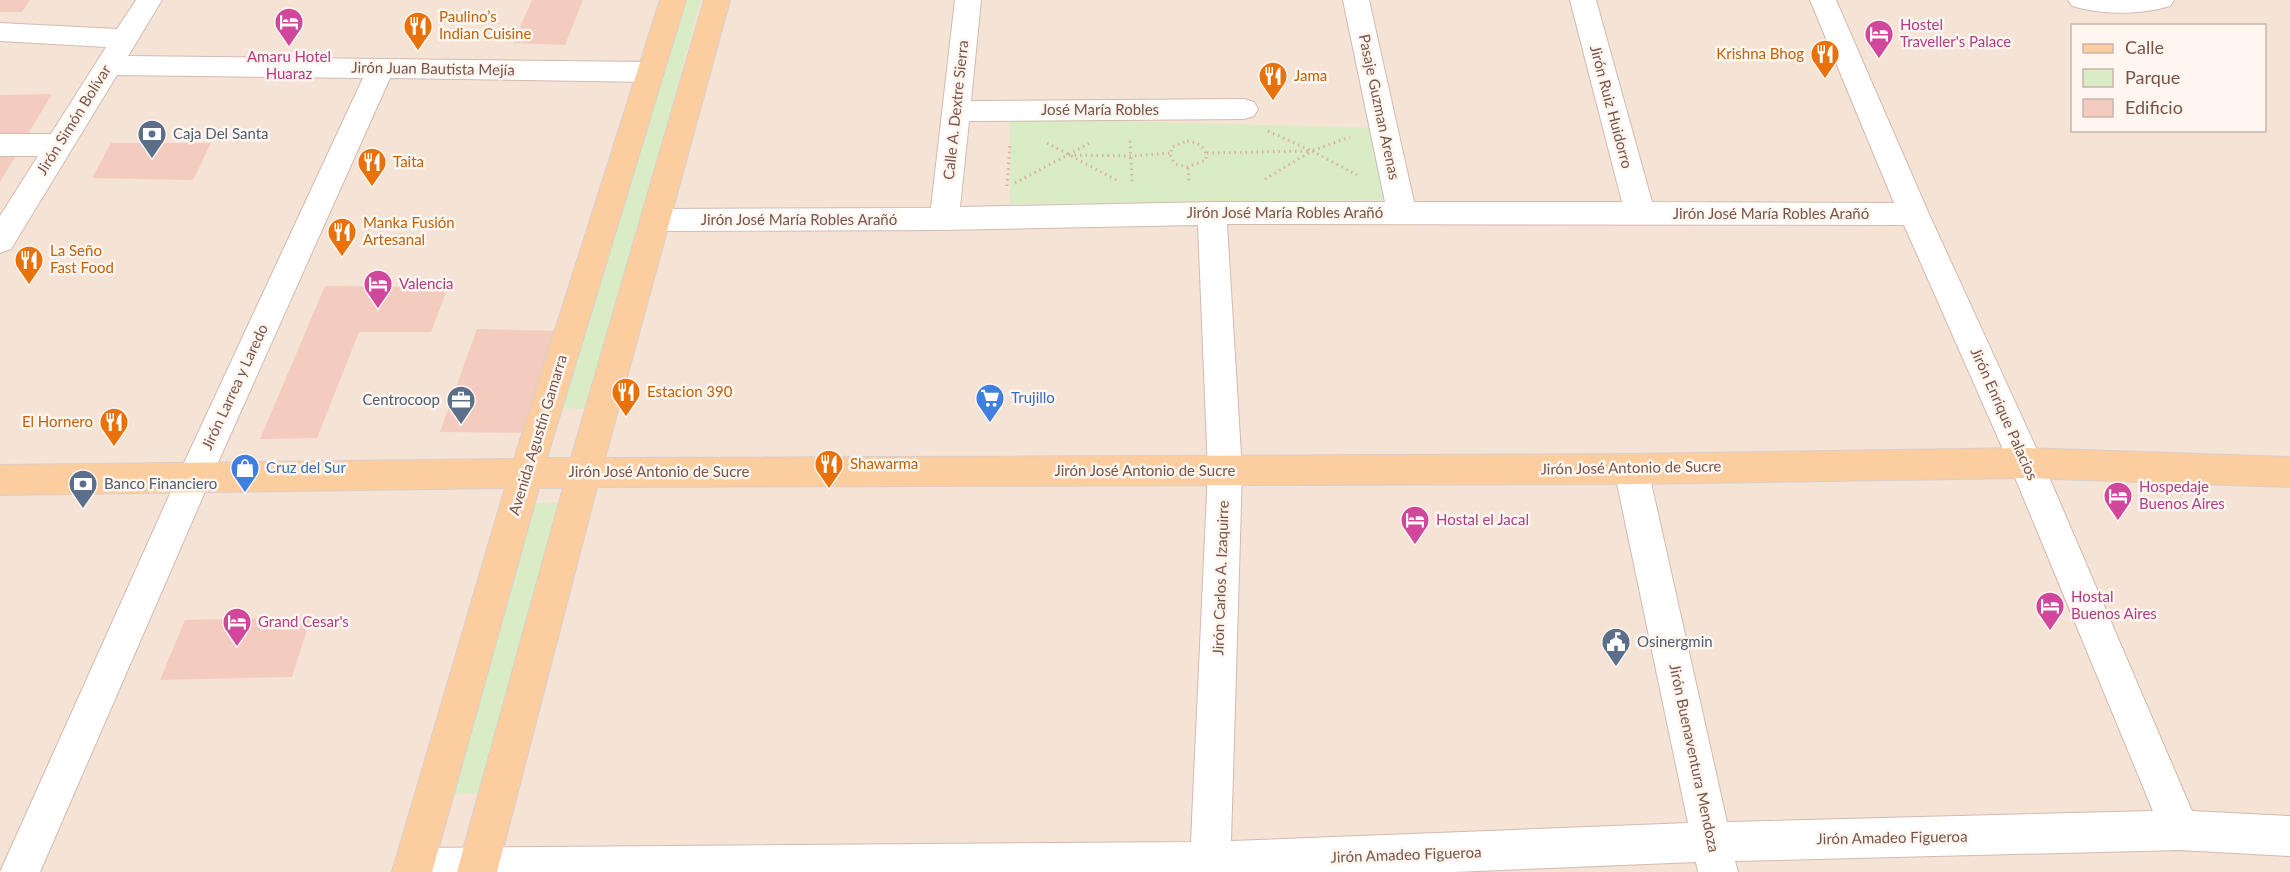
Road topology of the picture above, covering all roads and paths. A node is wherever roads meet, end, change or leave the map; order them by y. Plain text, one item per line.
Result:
1 (149, 0) edge
2 (673, 0) edge
3 (717, 0) edge
4 (968, 0) edge
5 (1356, 0) edge
6 (1583, 0) edge
7 (1823, 0) edge
8 (2081, 0) edge
9 (2161, 0) edge
10 (0, 32) edge
11 (123, 39) junction
12 (108, 65) junction
13 (381, 68) junction
14 (649, 72) junction
15 (956, 111) junction
16 (1251, 117) joint
17 (1382, 125) junction
18 (1011, 134) dead end
19 (1130, 134) dead end
20 (1098, 139) dead end
21 (1040, 140) dead end
22 (0, 145) edge
23 (58, 145) junction
24 (1312, 151) junction
25 (1170, 153) junction
26 (1207, 153) junction
27 (1068, 155) junction
28 (1131, 156) junction
29 (1188, 168) junction
30 (1263, 181) dead end
31 (1121, 182) dead end
32 (1189, 186) dead end
33 (1132, 188) dead end
34 (1400, 205) junction
35 (1212, 213) junction
36 (1640, 214) junction
37 (1914, 214) junction
38 (944, 219) junction
39 (656, 220) junction
40 (3, 229) edge
41 (2026, 463) junction
42 (1631, 469) junction
43 (1225, 471) junction
44 (584, 472) junction
45 (2290, 472) edge
46 (526, 473) junction
47 (194, 478) junction
48 (0, 480) edge
49 (2180, 830) junction
50 (2290, 836) edge
51 (1715, 857) edge
52 (1210, 867) edge
53 (478, 869) edge
54 (413, 870) edge
55 (20, 872) edge

1 - 11 street, Jirón Simón Bolívar
2 - 14 main road, Avenida Agustín Gamarra
3 - 39 main road
4 - 15 street, Calle A. Dextre Sierra
5 - 17 street, Pasaje Guzman Arenas
6 - 36 street, Jirón Ruiz Huidorro
7 - 37 street, Jirón Enrique Palacios
8 - 9 street
10 - 11 street
11 - 12 street, Jirón Simón Bolívar
12 - 13 street, Jirón Juan Bautista Mejía
12 - 23 street, Jirón Simón Bolívar
13 - 14 street, Jirón Juan Bautista Mejía
13 - 47 street, Jirón Larrea y Laredo
14 - 46 main road, Avenida Agustín Gamarra
15 - 16 street, José María Robles
15 - 38 street, Calle A. Dextre Sierra
16 - 24 path
17 - 24 path
17 - 34 street, Pasaje Guzman Arenas
18 - 27 path
19 - 28 path
20 - 27 path
21 - 27 path
22 - 23 street
23 - 40 street, Jirón Simón Bolívar
24 - 26 path
24 - 30 path
24 - 34 path
25 - 26 path
25 - 28 path
25 - 29 path
26 - 29 path
27 - 28 path
27 - 31 path
28 - 33 path
29 - 32 path
34 - 35 street, Jirón José María Robles Arañó
34 - 36 street, Jirón José María Robles Arañó
35 - 38 street, Jirón José María Robles Arañó
35 - 43 street, Jirón Carlos A. Izaquirre
36 - 37 street, Jirón José María Robles Arañó
37 - 41 street, Jirón Enrique Palacios
38 - 39 street, Jirón José María Robles Arañó
39 - 44 main road
41 - 42 main road, Jirón José Antonio de Sucre
41 - 45 main road, Jirón José Antonio de Sucre
41 - 49 street, Jirón Enrique Palacios
42 - 43 main road, Jirón José Antonio de Sucre
42 - 51 street, Jirón Buenaventura Mendoza
43 - 44 main road, Jirón José Antonio de Sucre
43 - 52 street, Jirón Carlos A. Izaquirre
44 - 46 main road, Jirón José Antonio de Sucre
44 - 53 main road
46 - 47 main road, Jirón José Antonio de Sucre
46 - 54 main road, Avenida Agustín Gamarra
47 - 48 main road, Jirón José Antonio de Sucre
47 - 55 street, Jirón Larrea y Laredo
49 - 50 street, Jirón Amadeo Figueroa
49 - 51 street, Jirón Amadeo Figueroa
51 - 52 street, Jirón Amadeo Figueroa
52 - 53 street, Jirón Amadeo Figueroa
53 - 54 street, Jirón Amadeo Figueroa

